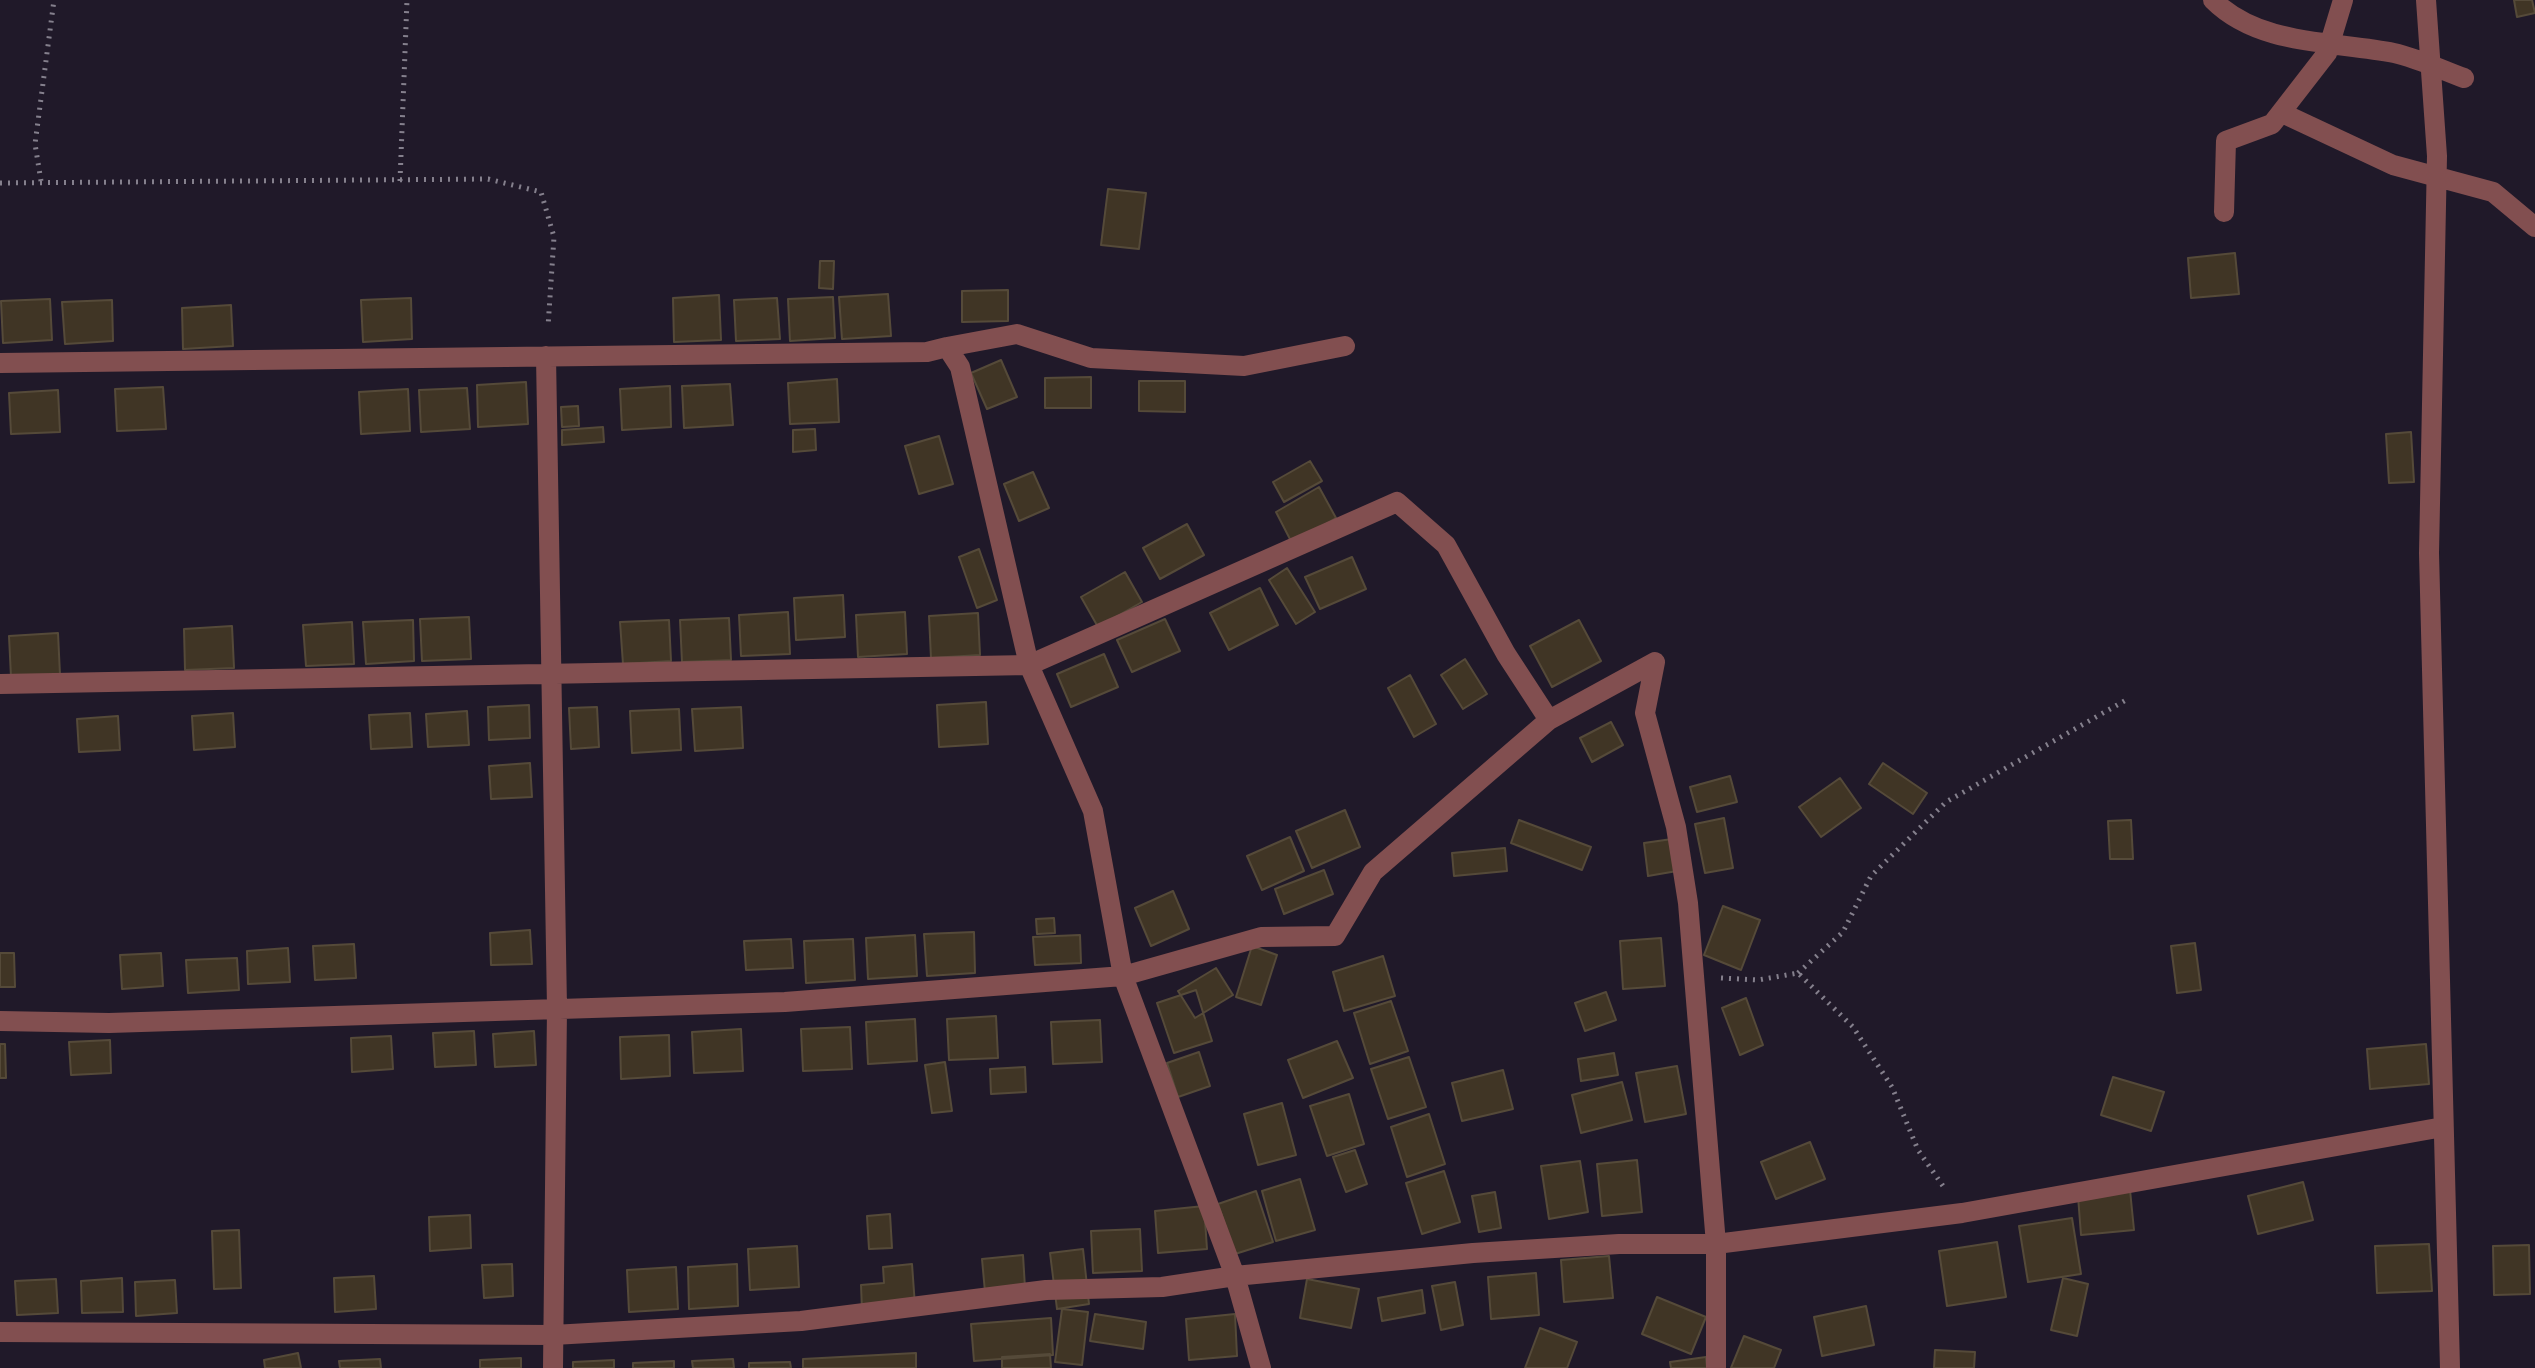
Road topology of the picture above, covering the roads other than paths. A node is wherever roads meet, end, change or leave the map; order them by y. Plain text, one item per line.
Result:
1 (2213, 0) edge
2 (2343, 0) edge
3 (2426, 0) edge
4 (2330, 45) junction
5 (2431, 67) junction
6 (2464, 78) dead end
7 (2282, 113) junction
8 (2436, 176) junction
9 (2224, 212) dead end
10 (2535, 227) edge
11 (1345, 346) dead end
12 (947, 347) junction
13 (546, 356) junction
14 (0, 363) edge
15 (1029, 665) junction
16 (552, 676) junction
17 (0, 684) edge
18 (1549, 720) junction
19 (1123, 976) junction
20 (557, 1008) junction
21 (0, 1021) edge
22 (2443, 1127) junction
23 (1716, 1244) junction
24 (1235, 1276) junction
25 (0, 1332) edge
26 (553, 1335) junction
27 (553, 1368) edge
28 (1261, 1368) edge
29 (1716, 1368) edge
30 (2450, 1368) edge

1 - 4 street
2 - 4 street
3 - 5 street
4 - 5 street
4 - 7 street
5 - 6 street
5 - 8 street
7 - 8 street
7 - 9 street
8 - 10 street
8 - 22 street
11 - 12 street
12 - 13 street
12 - 15 street
13 - 14 street
13 - 16 street
15 - 16 street
15 - 18 street
15 - 19 street
16 - 17 street
16 - 20 street
18 - 19 street
18 - 23 street
19 - 20 street
19 - 24 street
20 - 21 street
20 - 26 street
22 - 23 street
22 - 30 street
23 - 24 street
23 - 29 street
24 - 26 street
24 - 28 street
25 - 26 street
26 - 27 street

